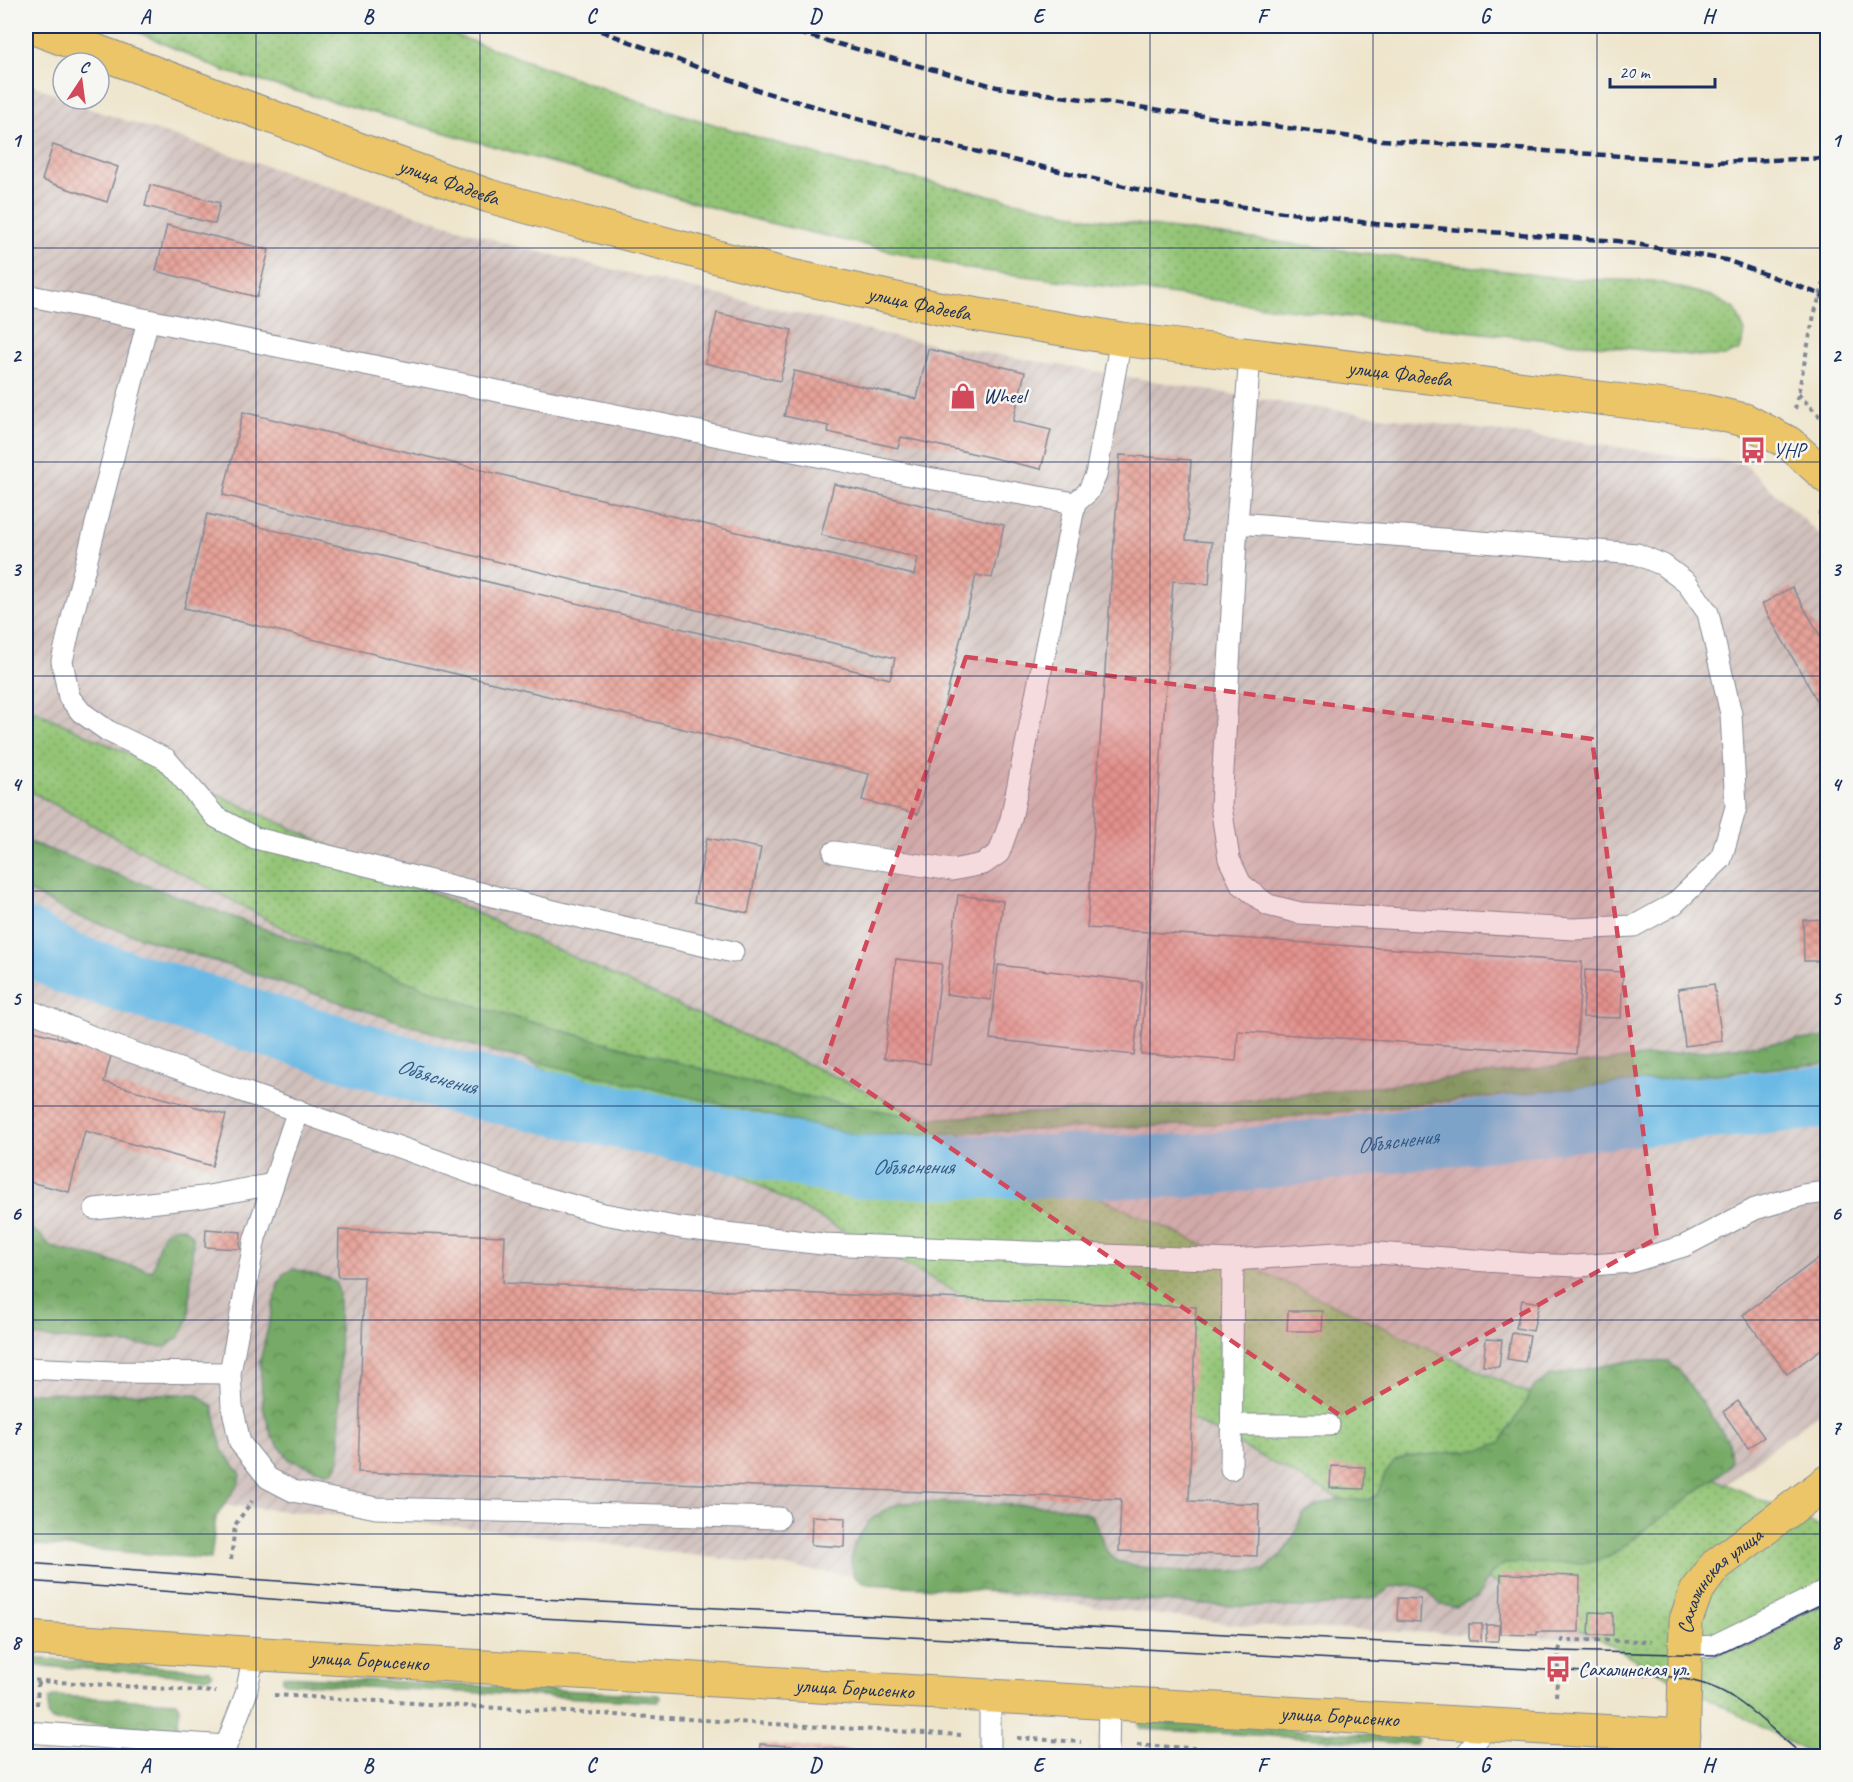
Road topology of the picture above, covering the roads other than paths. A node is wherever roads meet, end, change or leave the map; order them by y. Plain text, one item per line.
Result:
1 (42, 28) edge
2 (26, 295) edge
3 (148, 320) junction
4 (1121, 339) junction
5 (1250, 356) junction
6 (1827, 478) edge
7 (1075, 503) junction
8 (1237, 523) junction
9 (834, 852) dead end
10 (733, 952) dead end
11 (26, 1009) edge
12 (298, 1110) junction
13 (273, 1184) junction
14 (1827, 1192) edge
15 (95, 1209) dead end
16 (1233, 1260) junction
17 (26, 1368) edge
18 (230, 1373) junction
19 (1231, 1425) junction
20 (1329, 1425) dead end
21 (1231, 1469) dead end
22 (1827, 1481) edge
23 (779, 1518) dead end
24 (1827, 1590) edge
25 (26, 1638) edge
26 (1686, 1645) junction
27 (254, 1653) junction
28 (990, 1696) junction
29 (1109, 1703) junction
30 (1488, 1725) junction
31 (26, 1732) edge
32 (990, 1746) edge
33 (1683, 1746) edge
34 (1108, 1750) edge
35 (223, 1751) edge
36 (1465, 1756) edge

1 - 4 main road, улица Фадеева
2 - 3 lane
3 - 7 lane
3 - 10 lane
4 - 5 main road, улица Фадеева
4 - 7 lane
5 - 6 main road, улица Фадеева
5 - 8 lane
7 - 9 lane
8 - 8 lane
11 - 12 lane
12 - 13 lane
12 - 16 lane
13 - 15 lane
13 - 18 lane
14 - 16 lane
16 - 19 lane
17 - 18 lane
18 - 23 lane
19 - 20 lane
19 - 21 lane
22 - 26 main road, Сахалинская улица
24 - 26 lane
25 - 27 main road, улица Борисенко
26 - 33 main road, Сахалинская улица
27 - 28 main road, улица Борисенко
27 - 35 lane
28 - 29 main road, улица Борисенко
28 - 32 lane
29 - 30 main road, улица Борисенко
29 - 34 lane
30 - 33 main road, улица Борисенко
30 - 36 lane
31 - 35 lane

